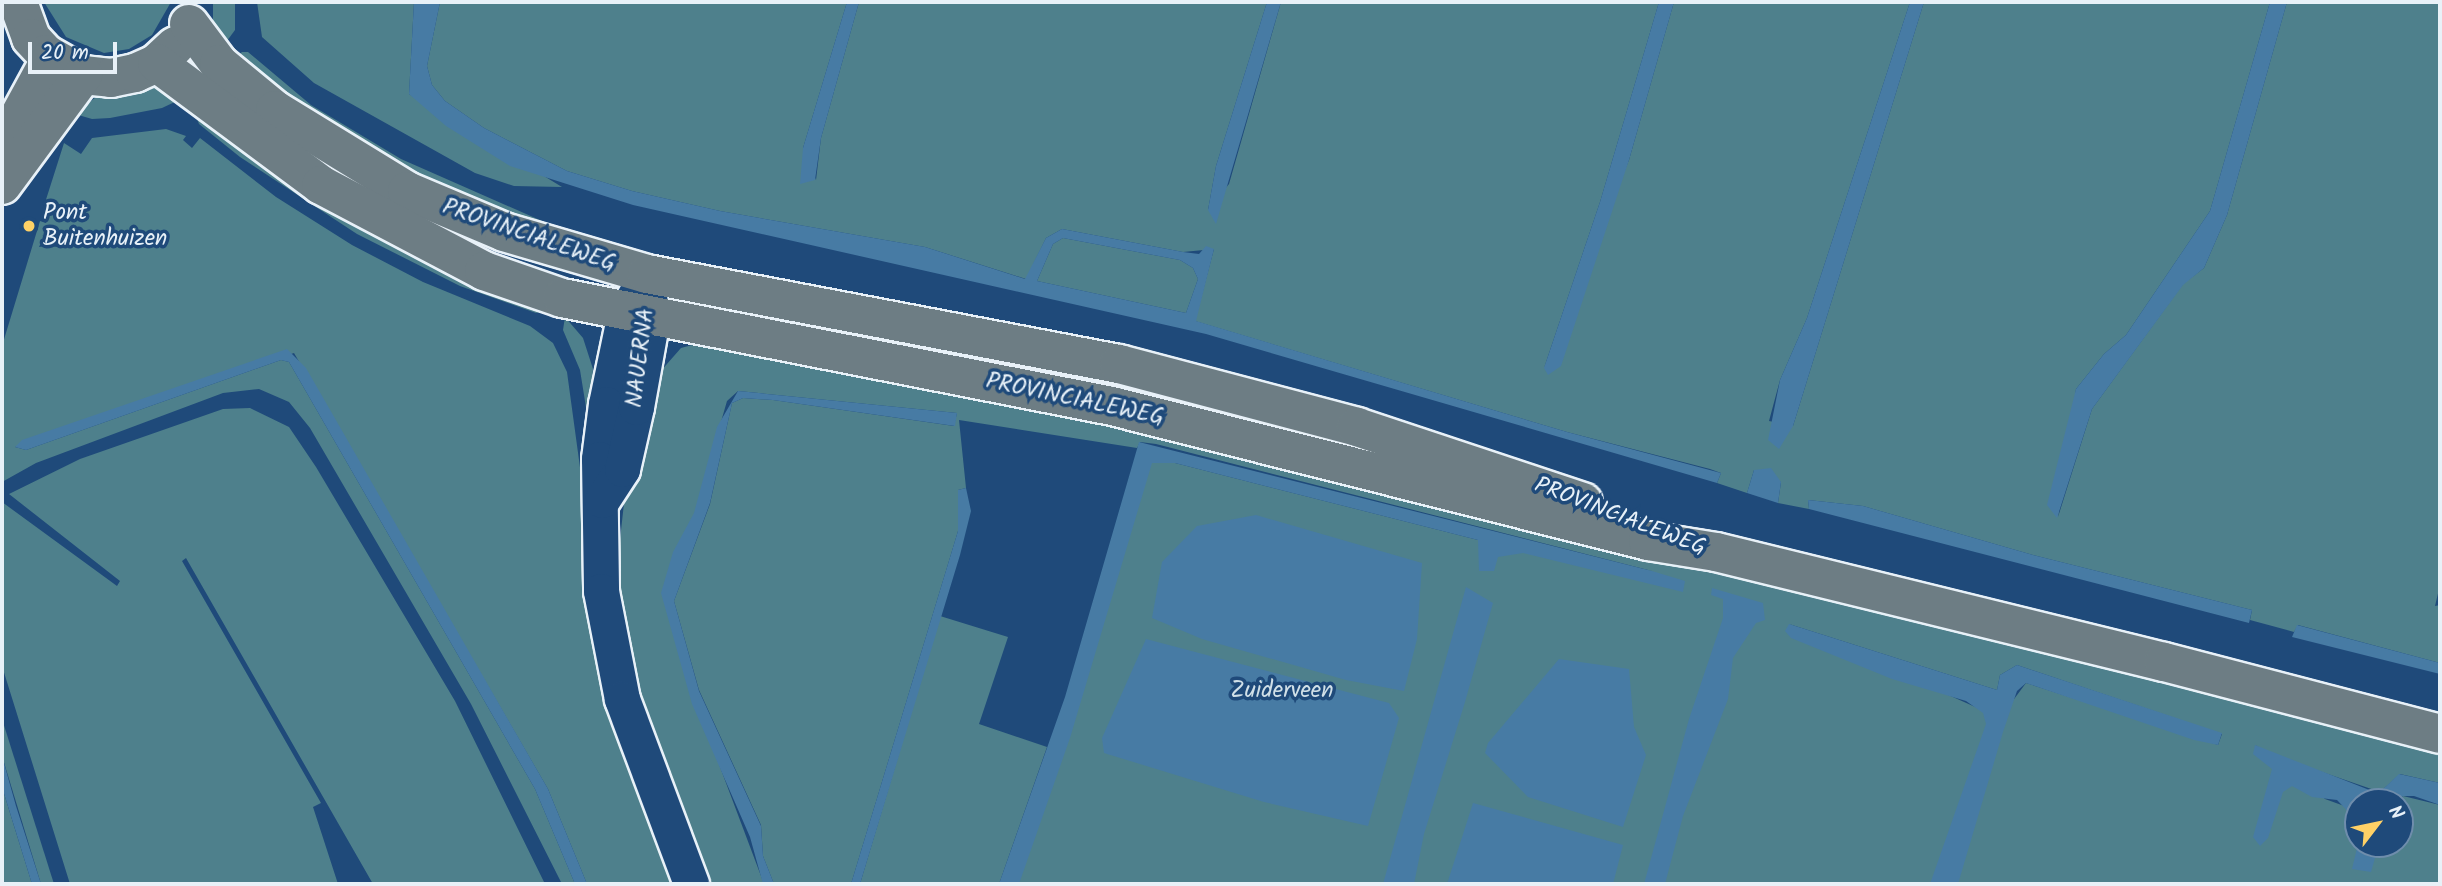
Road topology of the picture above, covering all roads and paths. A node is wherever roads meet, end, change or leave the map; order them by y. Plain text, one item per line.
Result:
1 (18, 2) edge
2 (192, 13) edge
3 (157, 63) junction
4 (67, 66) junction
5 (3, 182) edge
6 (647, 275) junction
7 (638, 316) junction
8 (1716, 552) junction
9 (2440, 734) edge
10 (691, 884) edge

1 - 4 main road
2 - 3 main road
2 - 6 main road, PROVINCIALEWEG
3 - 4 main road
3 - 7 main road, PROVINCIALEWEG
4 - 5 main road
6 - 7 street, NAUERNA
6 - 8 main road, PROVINCIALEWEG
7 - 8 main road, PROVINCIALEWEG
7 - 10 street, NAUERNA
8 - 9 main road

